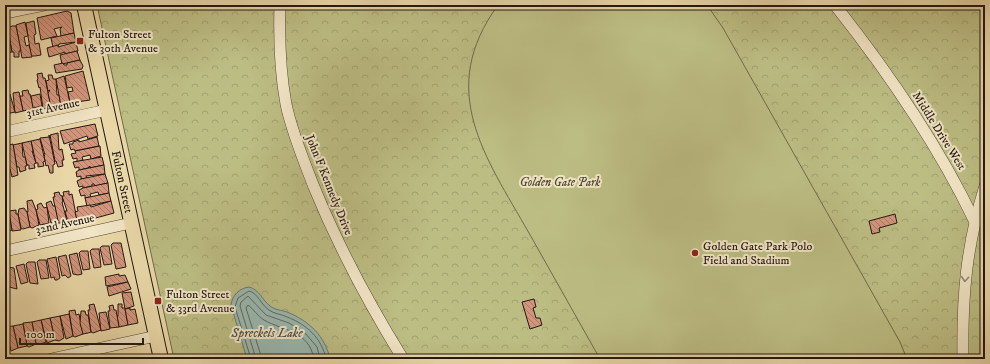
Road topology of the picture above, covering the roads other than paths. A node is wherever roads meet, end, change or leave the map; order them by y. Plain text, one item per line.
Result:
1 (44, 5) edge
2 (84, 5) edge
3 (280, 5) edge
4 (835, 5) edge
5 (5, 13) edge
6 (107, 110) junction
7 (5, 132) edge
8 (985, 186) edge
9 (974, 220) junction
10 (131, 223) junction
11 (5, 251) edge
12 (156, 336) junction
13 (51, 359) edge
14 (161, 359) edge
15 (403, 359) edge
16 (963, 359) edge

1 - 5 street
2 - 6 main road, Fulton Street
3 - 15 street, John F Kennedy Drive
4 - 9 street, Middle Drive West
6 - 7 street, 31st Avenue
6 - 10 main road, Fulton Street
8 - 9 street
9 -> 16 street
10 - 11 street, 32nd Avenue
10 - 12 main road, Fulton Street
12 - 13 street
12 - 14 main road, Fulton Street

